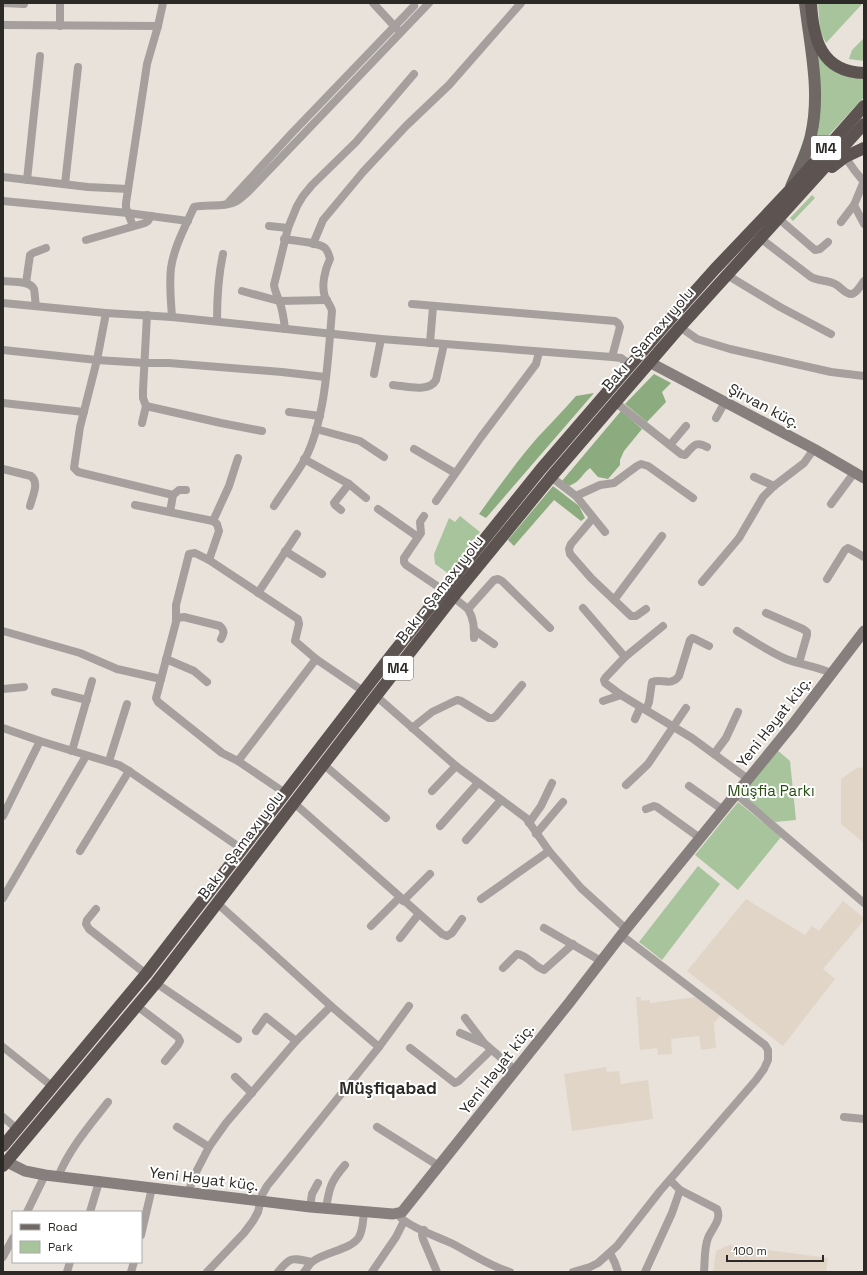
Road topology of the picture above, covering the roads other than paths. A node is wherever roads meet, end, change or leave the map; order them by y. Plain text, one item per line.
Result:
1 (3, 3) edge
2 (60, 3) edge
3 (164, 3) edge
4 (373, 3) edge
5 (429, 3) edge
6 (521, 3) edge
7 (805, 3) edge
8 (811, 3) edge
9 (24, 4) edge
10 (414, 6) dead end
11 (3, 25) edge
12 (60, 26) junction
13 (158, 26) junction
14 (394, 26) junction
15 (400, 33) junction
16 (40, 56) dead end
17 (78, 67) dead end
18 (864, 73) edge
19 (414, 74) dead end
20 (864, 106) edge
21 (864, 124) edge
22 (864, 148) edge
23 (845, 157) junction
24 (3, 177) edge
25 (27, 180) junction
26 (864, 182) edge
27 (65, 184) junction
28 (809, 185) junction
29 (128, 189) junction
30 (789, 191) junction
31 (3, 201) edge
32 (227, 205) junction
33 (854, 205) junction
34 (128, 213) junction
35 (151, 216) junction
36 (778, 218) junction
37 (188, 221) junction
38 (841, 222) dead end
39 (864, 224) edge
40 (133, 226) junction
41 (269, 226) dead end
42 (288, 228) junction
43 (760, 238) junction
44 (284, 239) junction
45 (86, 240) dead end
46 (828, 242) dead end
47 (313, 244) junction
48 (46, 248) dead end
49 (223, 254) dead end
50 (727, 275) junction
51 (3, 281) edge
52 (864, 281) edge
53 (26, 283) junction
54 (242, 291) dead end
55 (327, 300) junction
56 (280, 301) junction
57 (3, 303) edge
58 (412, 304) dead end
59 (36, 306) junction
60 (434, 307) junction
61 (106, 313) junction
62 (147, 315) junction
63 (172, 317) junction
64 (216, 321) junction
65 (680, 326) junction
66 (285, 329) junction
67 (330, 334) junction
68 (831, 334) dead end
69 (381, 339) junction
70 (430, 343) junction
71 (444, 344) junction
72 (3, 350) edge
73 (538, 352) junction
74 (612, 357) junction
75 (97, 360) junction
76 (649, 362) junction
77 (145, 363) junction
78 (630, 365) junction
79 (374, 374) dead end
80 (864, 376) edge
81 (325, 377) junction
82 (393, 385) dead end
83 (615, 402) junction
84 (725, 402) junction
85 (3, 403) edge
86 (146, 406) junction
87 (84, 412) junction
88 (289, 412) dead end
89 (320, 416) junction
90 (716, 418) dead end
91 (142, 422) dead end
92 (686, 426) dead end
93 (316, 429) junction
94 (262, 431) dead end
95 (670, 445) junction
96 (707, 447) dead end
97 (414, 449) dead end
98 (814, 449) junction
99 (384, 457) dead end
100 (238, 458) dead end
101 (304, 459) junction
102 (3, 469) edge
103 (455, 473) junction
104 (859, 476) edge
105 (551, 477) junction
106 (754, 477) dead end
107 (349, 484) junction
108 (774, 486) junction
109 (186, 490) dead end
110 (173, 494) junction
111 (576, 496) junction
112 (366, 498) dead end
113 (693, 498) dead end
114 (436, 501) dead end
115 (135, 504) dead end
116 (830, 504) dead end
117 (30, 506) dead end
118 (274, 506) dead end
119 (378, 509) dead end
120 (341, 510) dead end
121 (170, 512) junction
122 (424, 516) dead end
123 (593, 518) junction
124 (213, 521) junction
125 (604, 532) dead end
126 (297, 534) dead end
127 (662, 536) dead end
128 (418, 537) junction
129 (285, 551) junction
130 (864, 557) edge
131 (209, 560) junction
132 (322, 574) dead end
133 (827, 579) dead end
134 (702, 582) dead end
135 (443, 590) junction
136 (258, 593) junction
137 (453, 597) junction
138 (614, 600) junction
139 (583, 608) dead end
140 (646, 608) dead end
141 (468, 609) junction
142 (766, 613) dead end
143 (177, 618) junction
144 (663, 626) dead end
145 (550, 628) dead end
146 (3, 631) edge
147 (737, 631) dead end
148 (864, 631) edge
149 (221, 639) dead end
150 (494, 644) dead end
151 (709, 646) dead end
152 (625, 657) junction
153 (166, 659) junction
154 (316, 659) junction
155 (799, 663) junction
156 (831, 673) junction
157 (161, 679) junction
158 (92, 681) dead end
159 (207, 682) dead end
160 (522, 685) dead end
161 (24, 687) dead end
162 (3, 689) edge
163 (363, 691) junction
164 (54, 692) dead end
165 (621, 695) junction
166 (376, 696) junction
167 (87, 700) junction
168 (603, 702) dead end
169 (127, 704) dead end
170 (686, 708) dead end
171 (643, 709) junction
172 (738, 712) dead end
173 (635, 719) dead end
174 (675, 727) junction
175 (3, 728) edge
176 (412, 728) junction
177 (40, 741) junction
178 (72, 751) junction
179 (714, 754) junction
180 (86, 756) junction
181 (109, 761) junction
182 (238, 761) junction
183 (323, 764) junction
184 (456, 766) junction
185 (130, 771) junction
186 (748, 779) junction
187 (478, 783) junction
188 (552, 783) dead end
189 (626, 785) dead end
190 (689, 786) dead end
191 (432, 791) dead end
192 (285, 793) junction
193 (736, 794) junction
194 (501, 800) junction
195 (563, 802) dead end
196 (294, 803) junction
197 (646, 809) dead end
198 (723, 810) junction
199 (3, 816) edge
200 (386, 818) dead end
201 (529, 822) junction
202 (440, 826) dead end
203 (536, 834) junction
204 (700, 838) junction
205 (466, 840) dead end
206 (242, 849) junction
207 (80, 851) dead end
208 (549, 851) junction
209 (430, 874) dead end
210 (3, 898) edge
211 (401, 899) junction
212 (481, 899) dead end
213 (217, 903) junction
214 (864, 903) edge
215 (96, 909) dead end
216 (418, 915) junction
217 (462, 919) dead end
218 (371, 926) dead end
219 (544, 928) dead end
220 (623, 932) junction
221 (400, 938) dead end
222 (573, 944) junction
223 (601, 961) junction
224 (503, 968) dead end
225 (146, 974) junction
226 (156, 983) junction
227 (137, 1006) junction
228 (331, 1006) junction
229 (409, 1006) dead end
230 (465, 1018) dead end
231 (256, 1030) dead end
232 (460, 1033) dead end
233 (238, 1039) dead end
234 (296, 1041) junction
235 (484, 1043) junction
236 (3, 1047) edge
237 (379, 1047) junction
238 (410, 1048) dead end
239 (491, 1050) junction
240 (165, 1061) dead end
241 (515, 1070) junction
242 (236, 1077) dead end
243 (53, 1087) junction
244 (252, 1092) junction
245 (108, 1102) dead end
246 (844, 1117) dead end
247 (3, 1118) edge
248 (864, 1119) edge
249 (177, 1127) dead end
250 (377, 1127) dead end
251 (17, 1129) junction
252 (3, 1146) edge
253 (209, 1146) junction
254 (5, 1164) edge
255 (345, 1165) dead end
256 (439, 1166) junction
257 (45, 1175) junction
258 (58, 1177) junction
259 (670, 1180) junction
260 (99, 1182) junction
261 (318, 1183) dead end
262 (152, 1188) junction
263 (680, 1190) junction
264 (188, 1192) junction
265 (260, 1201) junction
266 (310, 1207) junction
267 (326, 1208) junction
268 (27, 1211) edge
269 (90, 1211) edge
270 (364, 1212) junction
271 (400, 1218) junction
272 (424, 1230) junction
273 (142, 1231) edge
274 (12, 1240) edge
275 (610, 1253) junction
276 (3, 1257) edge
277 (311, 1262) junction
278 (434, 1271) edge
279 (207, 1272) edge
280 (278, 1272) edge
281 (304, 1272) edge
282 (372, 1272) edge
283 (510, 1272) edge
284 (573, 1272) edge
285 (618, 1272) edge
286 (645, 1272) edge
287 (704, 1272) edge

1 - 9 street
2 - 12 street
3 - 13 street
4 - 14 street
5 - 15 street
6 - 47 street
7 - 30 main road
8 - 18 highway
10 - 14 street
11 - 12 street
12 - 13 street
13 - 29 street
14 - 15 street
14 - 32 street
15 - 32 street
16 - 25 street
17 - 27 street
19 - 42 street
20 - 30 highway, Bakı - Şamaxı yolu / M4
21 - 28 highway, Bakı - Şamaxı yolu / M4
22 - 23 highway
23 - 26 street
23 - 28 highway
24 - 25 street
25 - 27 street
26 - 33 street
27 - 29 street
28 - 36 highway, Bakı - Şamaxı yolu / M4
29 - 34 street
30 - 78 highway, Bakı - Şamaxı yolu / M4
31 - 34 street
32 - 37 street
33 - 38 street
33 - 39 street
34 - 35 street
34 - 40 street
35 - 37 street
35 - 40 street
36 - 43 highway, Bakı - Şamaxı yolu / M4
36 - 46 street
37 - 63 street
40 - 45 street
41 - 42 street
42 - 44 street
43 - 50 highway, Bakı - Şamaxı yolu / M4
43 - 52 street
44 - 47 street
44 - 56 street
47 - 55 street
48 - 53 street
49 - 64 street
50 - 65 highway, Bakı - Şamaxı yolu / M4
50 - 68 street
51 - 53 street
53 - 59 street
54 - 56 street
55 - 56 street
55 - 67 street
56 - 66 street
57 - 59 street
58 - 60 street
59 - 61 street
60 - 70 street
60 - 74 street
61 - 62 street
61 - 75 street
62 - 63 street
62 - 77 street
63 - 64 street
64 - 66 street
65 - 76 highway, Bakı - Şamaxı yolu / M4
65 - 80 street
66 - 67 street
67 - 69 street
67 - 81 street
69 - 70 street
69 - 79 street
70 - 71 street
71 - 73 street
71 - 82 street
72 - 75 street
73 - 74 street
73 - 103 street
74 - 78 street
75 - 77 street
75 - 87 street
76 - 83 highway, Bakı - Şamaxı yolu / M4
76 - 84 street, Şirvan küç.
77 - 81 street
77 - 86 street
78 - 135 highway, Bakı - Şamaxı yolu / M4
81 - 89 street
83 - 95 street
83 - 105 highway, Bakı - Şamaxı yolu / M4
84 - 90 street
84 - 98 street, Şirvan küç.
85 - 87 street
86 - 91 street
86 - 94 street
87 - 110 street
88 - 89 street
89 - 93 street
92 - 95 street
93 - 99 street
93 - 101 street
95 - 96 street
97 - 103 street
98 - 104 street, Şirvan küç.
98 - 108 street
100 - 124 street
101 - 107 street
101 - 118 street
102 - 117 street
103 - 114 street
104 - 116 street
105 - 111 street
105 - 137 highway, Bakı - Şamaxı yolu / M4
106 - 108 street
107 - 112 street
107 - 120 street
108 - 134 street
109 - 110 street
110 - 121 street
111 - 113 street
111 - 123 street
115 - 121 street
119 - 128 street
121 - 124 street
122 - 128 street
123 - 125 street
123 - 138 street
124 - 131 street
126 - 129 street
127 - 138 street
128 - 135 street
129 - 132 street
129 - 136 street
130 - 133 street
131 - 136 street
131 - 143 street
135 - 163 highway, Bakı - Şamaxı yolu / M4
136 - 154 street
137 - 141 street
137 - 166 highway, Bakı - Şamaxı yolu / M4
138 - 140 street
139 - 152 street
141 - 145 street
141 - 150 street
142 - 155 street
143 - 149 street
143 - 153 street
144 - 152 street
146 - 157 street
147 - 155 street
148 - 156 street, Yeni Həyat küç.
151 - 171 street
152 - 165 street
153 - 157 street
153 - 159 street
154 - 163 street
154 - 182 street
155 - 156 street
156 - 186 street, Yeni Həyat küç.
157 - 182 street
158 - 167 street
160 - 176 street
161 - 162 street
163 - 192 highway, Bakı - Şamaxı yolu / M4
164 - 167 street
165 - 168 street
165 - 171 street
166 - 176 street
166 - 183 highway, Bakı - Şamaxı yolu / M4
167 - 178 street
169 - 181 street
170 - 174 street
171 - 173 street
171 - 174 street
172 - 179 street
174 - 179 street
174 - 189 street
175 - 177 street
176 - 184 street
177 - 178 street
177 - 199 street
178 - 180 street
179 - 186 street
180 - 181 street
180 - 210 street
181 - 185 street
182 - 192 street
183 - 196 highway, Bakı - Şamaxı yolu / M4
183 - 200 street
184 - 187 street
184 - 191 street
185 - 206 street
185 - 207 street
186 - 193 street, Yeni Həyat küç.
187 - 194 street
187 - 202 street
188 - 201 street
190 - 198 street
192 - 206 highway, Bakı - Şamaxı yolu / M4
193 - 198 street, Yeni Həyat küç.
193 - 214 street
194 - 201 street
194 - 205 street
195 - 203 street
196 - 211 street
196 - 213 highway, Bakı - Şamaxı yolu / M4
197 - 204 street
198 - 204 street, Yeni Həyat küç.
201 - 203 street
203 - 208 street
204 - 220 street, Yeni Həyat küç.
206 - 225 highway, Bakı - Şamaxı yolu / M4
208 - 212 street
208 - 220 street
209 - 211 street
211 - 216 street
211 - 218 street
213 - 226 highway, Bakı - Şamaxı yolu / M4
213 - 228 street
215 - 225 street
216 - 217 street
216 - 221 street
219 - 222 street
220 - 223 street, Yeni Həyat küç.
220 - 259 street
222 - 223 street
222 - 224 street
223 - 241 street, Yeni Həyat küç.
225 - 243 highway, Bakı - Şamaxı yolu / M4
226 - 227 highway, Bakı - Şamaxı yolu / M4
226 - 233 street
227 - 240 street
227 - 254 highway, Bakı - Şamaxı yolu / M4
228 - 234 street
228 - 237 street
229 - 237 street
230 - 235 street
231 - 234 street
232 - 235 street
234 - 244 street
235 - 239 street
236 - 243 street
237 - 265 street
238 - 239 street
239 - 241 street
241 - 256 street, Yeni Həyat küç.
242 - 244 street
243 - 251 highway, Bakı - Şamaxı yolu / M4
244 - 253 street
245 - 258 street
246 - 248 street
247 - 251 street
249 - 253 street
250 - 256 street
251 - 252 highway, Bakı - Şamaxı yolu / M4
253 - 264 street
254 - 257 street, Yeni Həyat küç.
255 - 267 street
256 - 271 street, Yeni Həyat küç.
257 - 258 street, Yeni Həyat küç.
257 - 268 street
258 - 260 street, Yeni Həyat küç.
259 - 263 street
259 - 275 street
260 - 262 street, Yeni Həyat küç.
260 - 269 street
261 - 266 street
262 - 264 street, Yeni Həyat küç.
262 - 273 street
263 - 286 street
263 - 287 street
264 - 265 street, Yeni Həyat küç.
265 - 266 street, Yeni Həyat küç.
265 - 279 street
266 - 267 street, Yeni Həyat küç.
267 - 270 street, Yeni Həyat küç.
270 - 271 street, Yeni Həyat küç.
270 - 277 street
271 - 272 street
271 - 282 street
272 - 278 street
272 - 283 street
274 - 276 street
275 - 284 street
275 - 285 street
277 - 280 street
277 - 281 street

